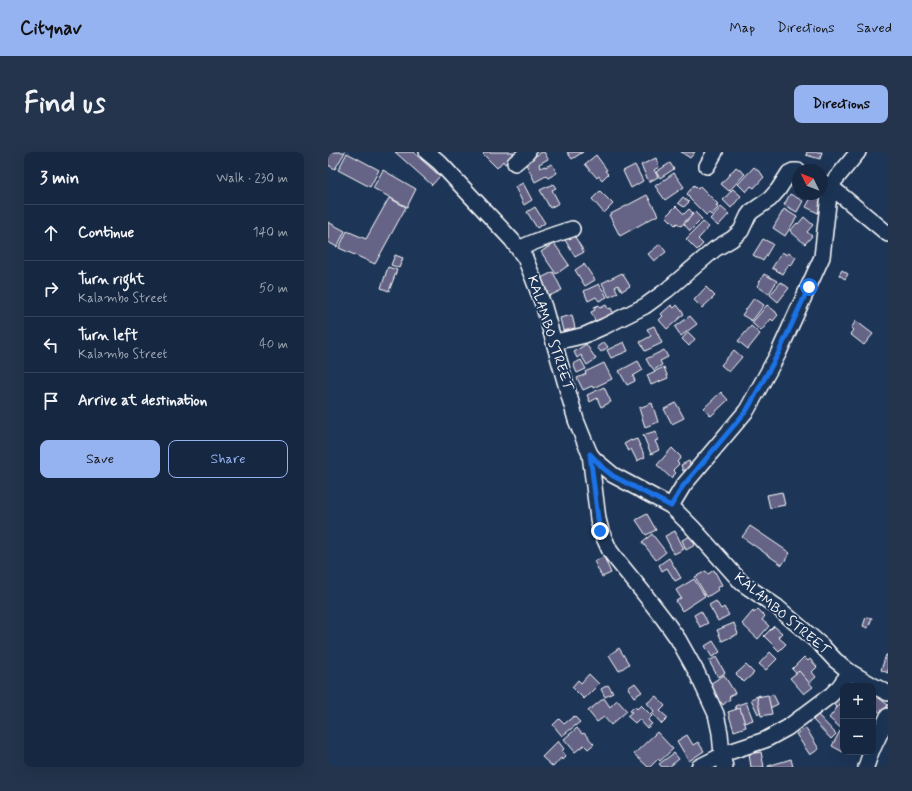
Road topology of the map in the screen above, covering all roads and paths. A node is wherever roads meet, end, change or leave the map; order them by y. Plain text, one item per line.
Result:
1 (427, 152) edge
2 (528, 152) edge
3 (715, 152) edge
4 (858, 152) edge
5 (515, 163) dead end
6 (707, 166) dead end
7 (792, 172) edge
8 (828, 183) edge
9 (828, 187) edge
10 (825, 200) edge
11 (572, 229) dead end
12 (888, 234) edge
13 (519, 249) junction
14 (555, 342) junction
15 (590, 454) junction
16 (671, 506) junction
17 (850, 672) junction
18 (888, 693) edge
19 (888, 716) edge
20 (876, 742) edge
21 (870, 755) edge
22 (724, 761) edge
23 (699, 767) edge
24 (866, 767) edge

1 - 13 street, KALAMBO STREET
2 - 5 street
3 - 6 street
4 - 8 street
7 - 14 street
9 - 12 street
10 - 16 street
11 - 13 street
13 - 14 street, KALAMBO STREET
14 - 15 street, KALAMBO STREET
15 - 16 street, KALAMBO STREET
15 - 22 street, KALAMBO STREET
16 - 17 street, KALAMBO STREET
17 - 18 street, KALAMBO STREET
17 - 22 street
19 - 20 street
21 - 24 street
22 - 23 street

